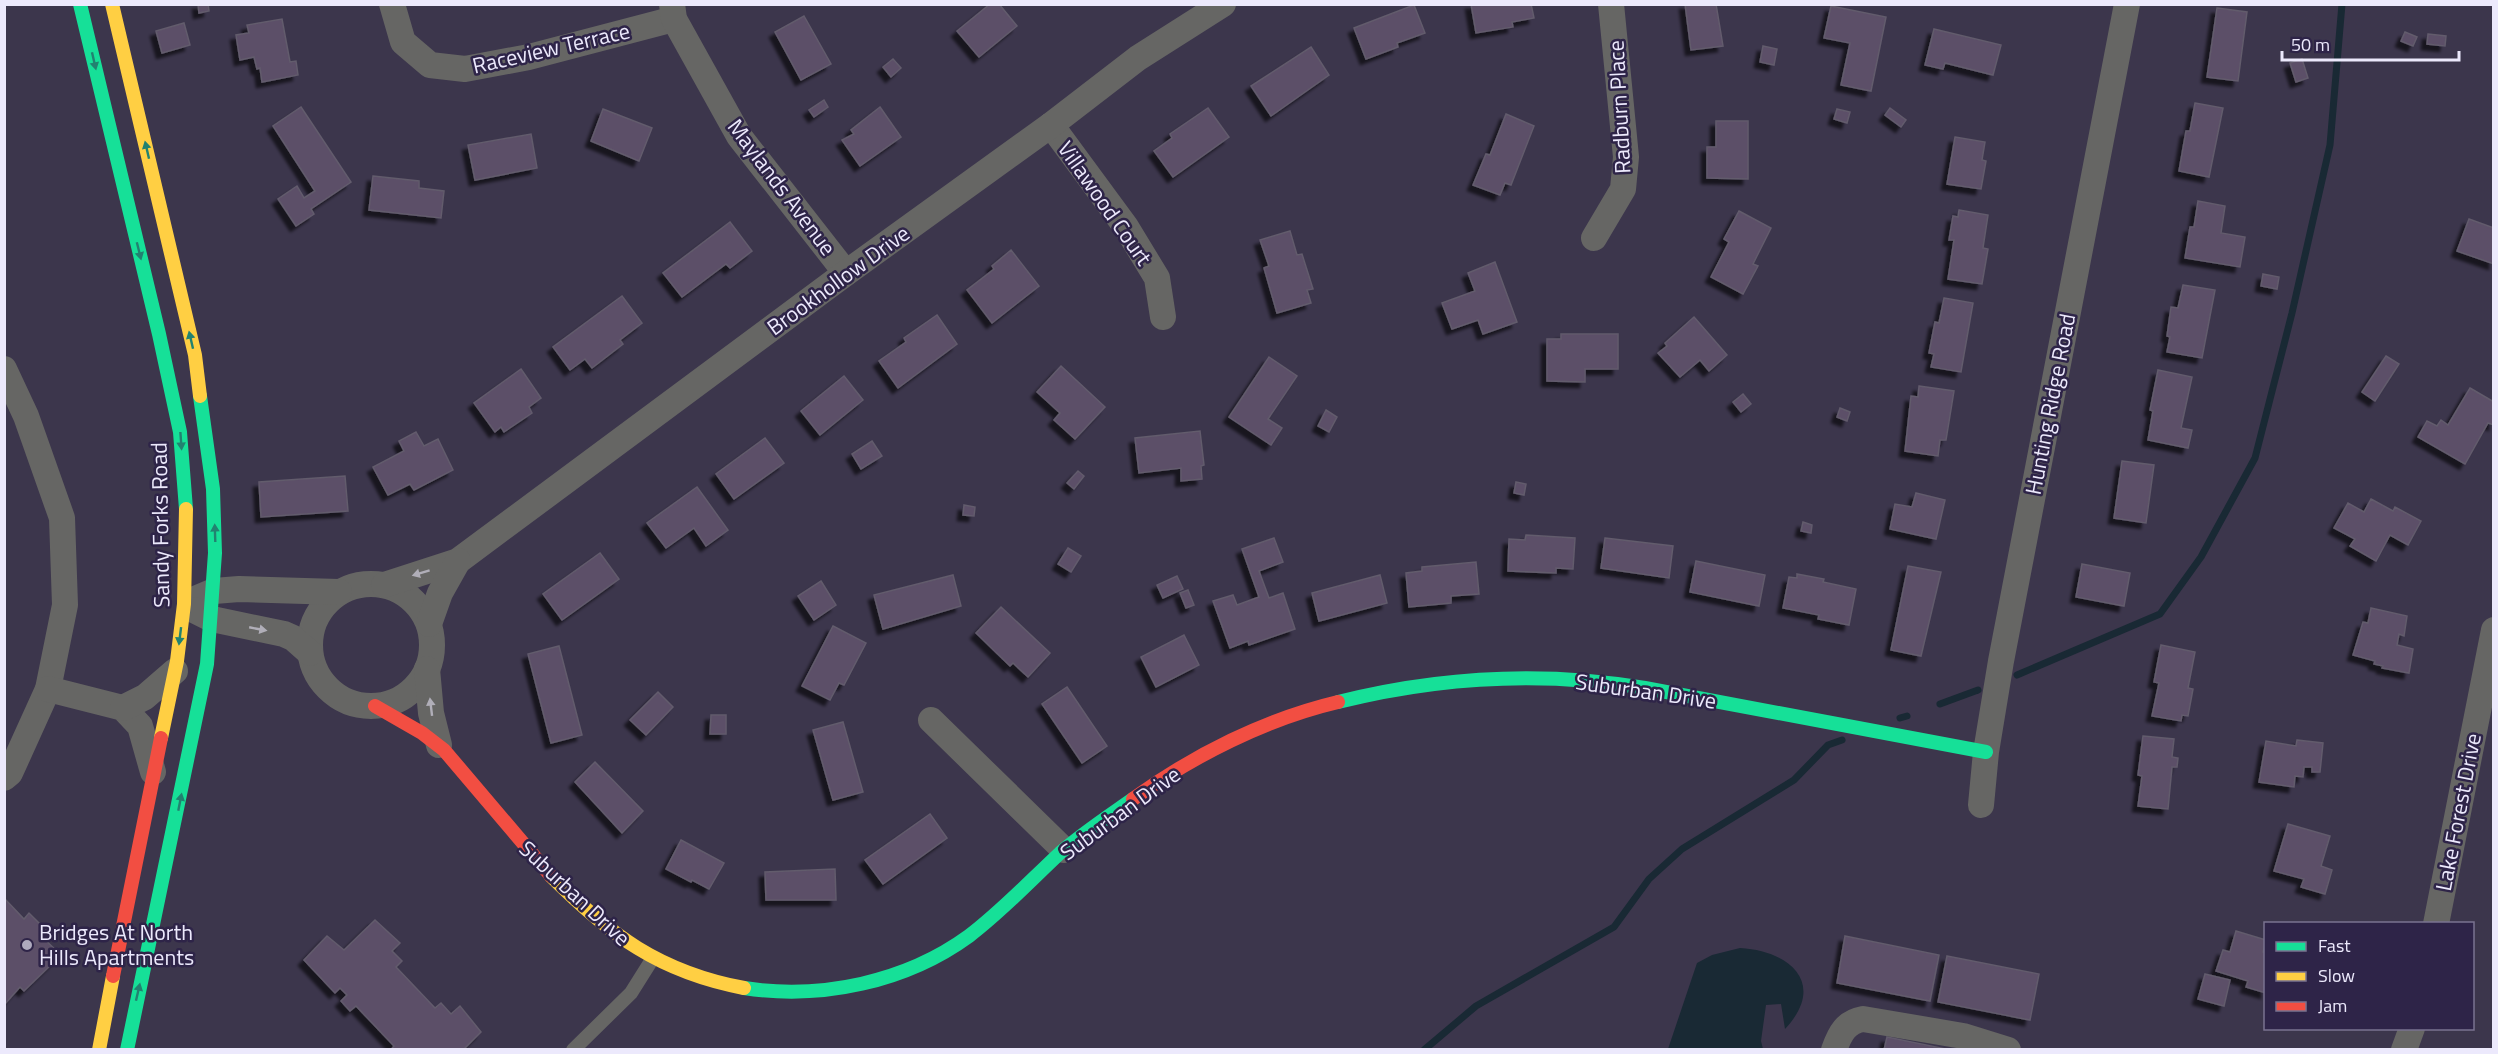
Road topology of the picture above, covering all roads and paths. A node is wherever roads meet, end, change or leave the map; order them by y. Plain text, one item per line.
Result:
1 (80, 4) edge
2 (112, 4) edge
3 (393, 4) edge
4 (1223, 4) edge
5 (1611, 4) edge
6 (2127, 4) edge
7 (673, 12) edge
8 (1052, 125) junction
9 (1594, 238) dead end
10 (846, 273) junction
11 (1163, 317) dead end
12 (4, 369) edge
13 (458, 561) junction
14 (384, 585) junction
15 (214, 591) junction
16 (333, 597) junction
17 (184, 604) junction
18 (212, 619) junction
19 (429, 624) junction
20 (2493, 630) edge
21 (310, 653) junction
22 (175, 671) junction
23 (423, 675) junction
24 (48, 689) junction
25 (375, 706) junction
26 (123, 708) junction
27 (931, 720) dead end
28 (439, 745) junction
29 (1986, 752) junction
30 (154, 775) junction
31 (4, 778) edge
32 (1981, 805) dead end
33 (1064, 850) junction
34 (2436, 922) edge
35 (653, 958) junction
36 (2412, 1030) edge
37 (99, 1050) edge
38 (127, 1050) edge
39 (573, 1050) edge
40 (1834, 1050) edge
41 (2008, 1050) edge
42 (2403, 1050) edge

1 -> 17 street, Sandy Forks Road
15 -> 2 street
3 - 7 street, Raceview Terrace
4 - 8 street, Brookhollow Drive
5 - 9 street, Radburn Place
6 - 29 street, Hunting Ridge Road
7 - 10 street, Maylands Avenue
8 - 10 street, Brookhollow Drive
8 - 11 street, Villawood Court
10 - 13 street, Brookhollow Drive
12 - 24 street
13 -> 14 street, Brookhollow Drive
13 - 19 street, Brookhollow Drive
14 - 16 street, Brookhollow Drive
14 - 19 street, Brookhollow Drive
15 - 16 street, Brookhollow Drive
15 - 17 street, Brookhollow Drive
15 - 18 street
16 - 21 street
17 - 18 street, Suburban Drive
17 -> 22 street, Sandy Forks Road
18 -> 21 street, Suburban Drive
38 -> 18 street
19 - 23 street, Brookhollow Drive
20 - 34 street, Lake Forest Drive
21 - 25 street, Suburban Drive
22 - 26 street
22 - 30 street, Sandy Forks Road
23 - 25 street
28 -> 23 street, Suburban Drive
24 - 26 street
24 - 31 street
25 - 28 street, Suburban Drive
26 - 30 street
27 - 33 street
28 - 35 street, Suburban Drive
29 - 32 street, Hunting Ridge Road
29 - 33 street, Suburban Drive
30 - 37 street, Sandy Forks Road
33 - 35 street, Suburban Drive
35 - 39 lane
36 - 42 street
40 - 41 street

